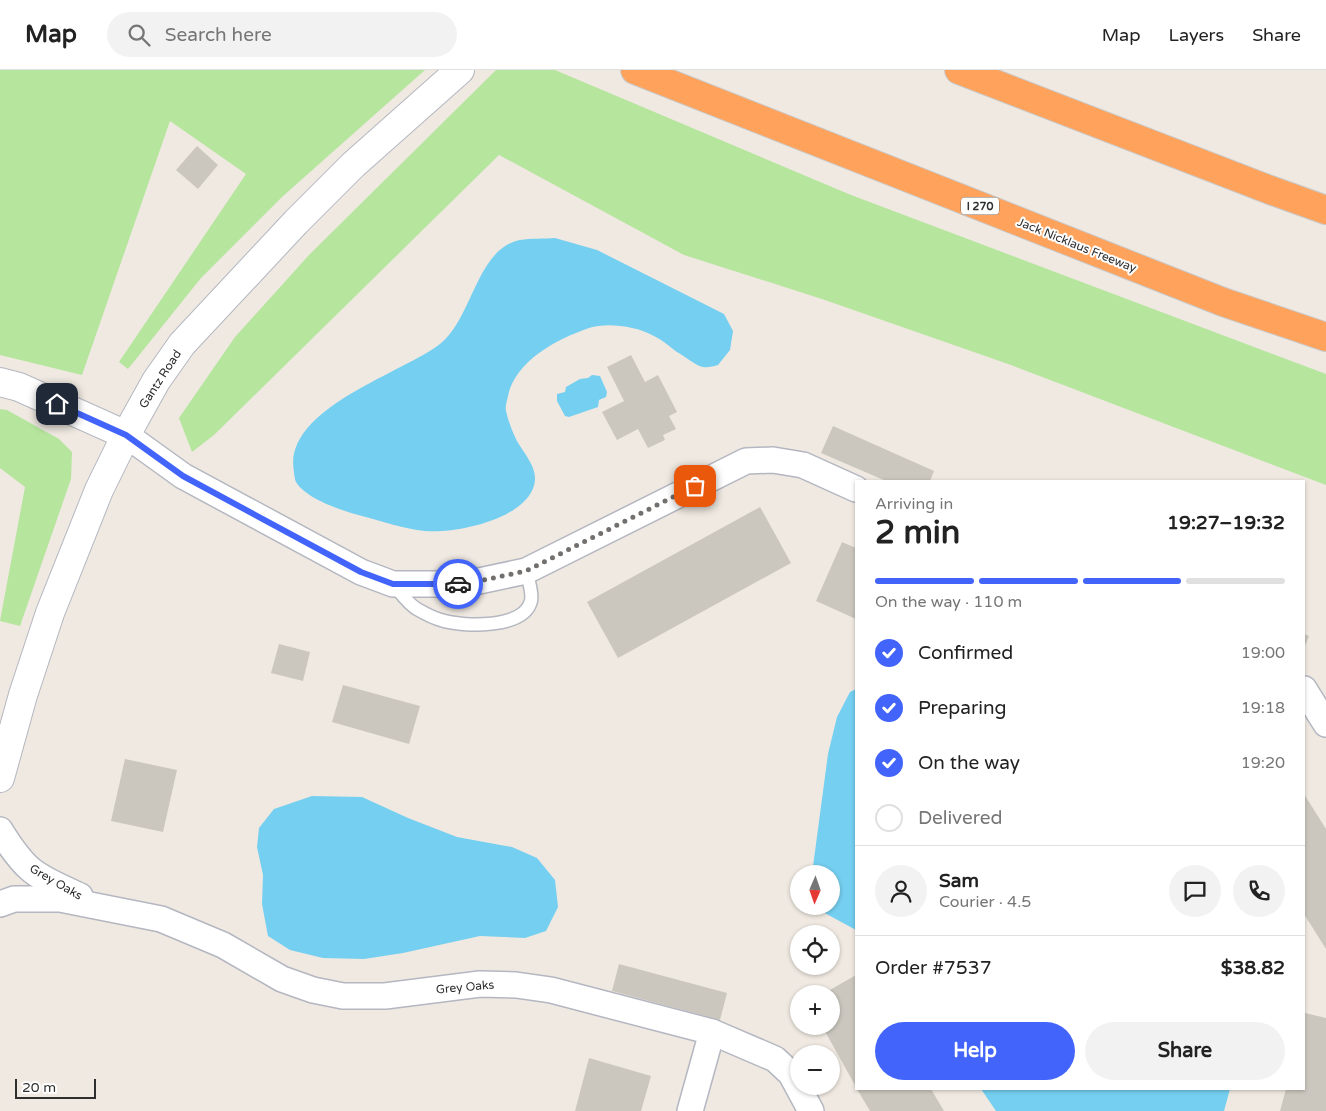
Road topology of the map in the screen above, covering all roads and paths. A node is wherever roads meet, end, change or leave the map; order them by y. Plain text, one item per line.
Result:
1 (460, 70) edge
2 (636, 70) edge
3 (959, 70) edge
4 (1326, 210) edge
5 (1326, 337) edge
6 (0, 382) edge
7 (126, 435) junction
8 (855, 489) edge
9 (526, 571) junction
10 (393, 584) junction
11 (1305, 691) edge
12 (1326, 724) edge
13 (0, 778) edge
14 (0, 830) edge
15 (0, 904) edge
16 (98, 905) junction
17 (712, 1032) junction
18 (690, 1111) edge
19 (811, 1111) edge

1 - 7 main road, Gantz Road
2 - 5 highway, Jack Nicklaus Freeway / I 270
3 - 4 highway
6 - 7 main road
7 - 10 street
7 - 13 main road, Gantz Road
8 - 9 street
9 - 10 street
9 - 10 lane
11 - 12 street
14 - 16 street, Grey Oaks
15 - 16 street, Grey Oaks
16 - 17 street, Grey Oaks
17 - 18 street
17 - 19 street, Grey Oaks

